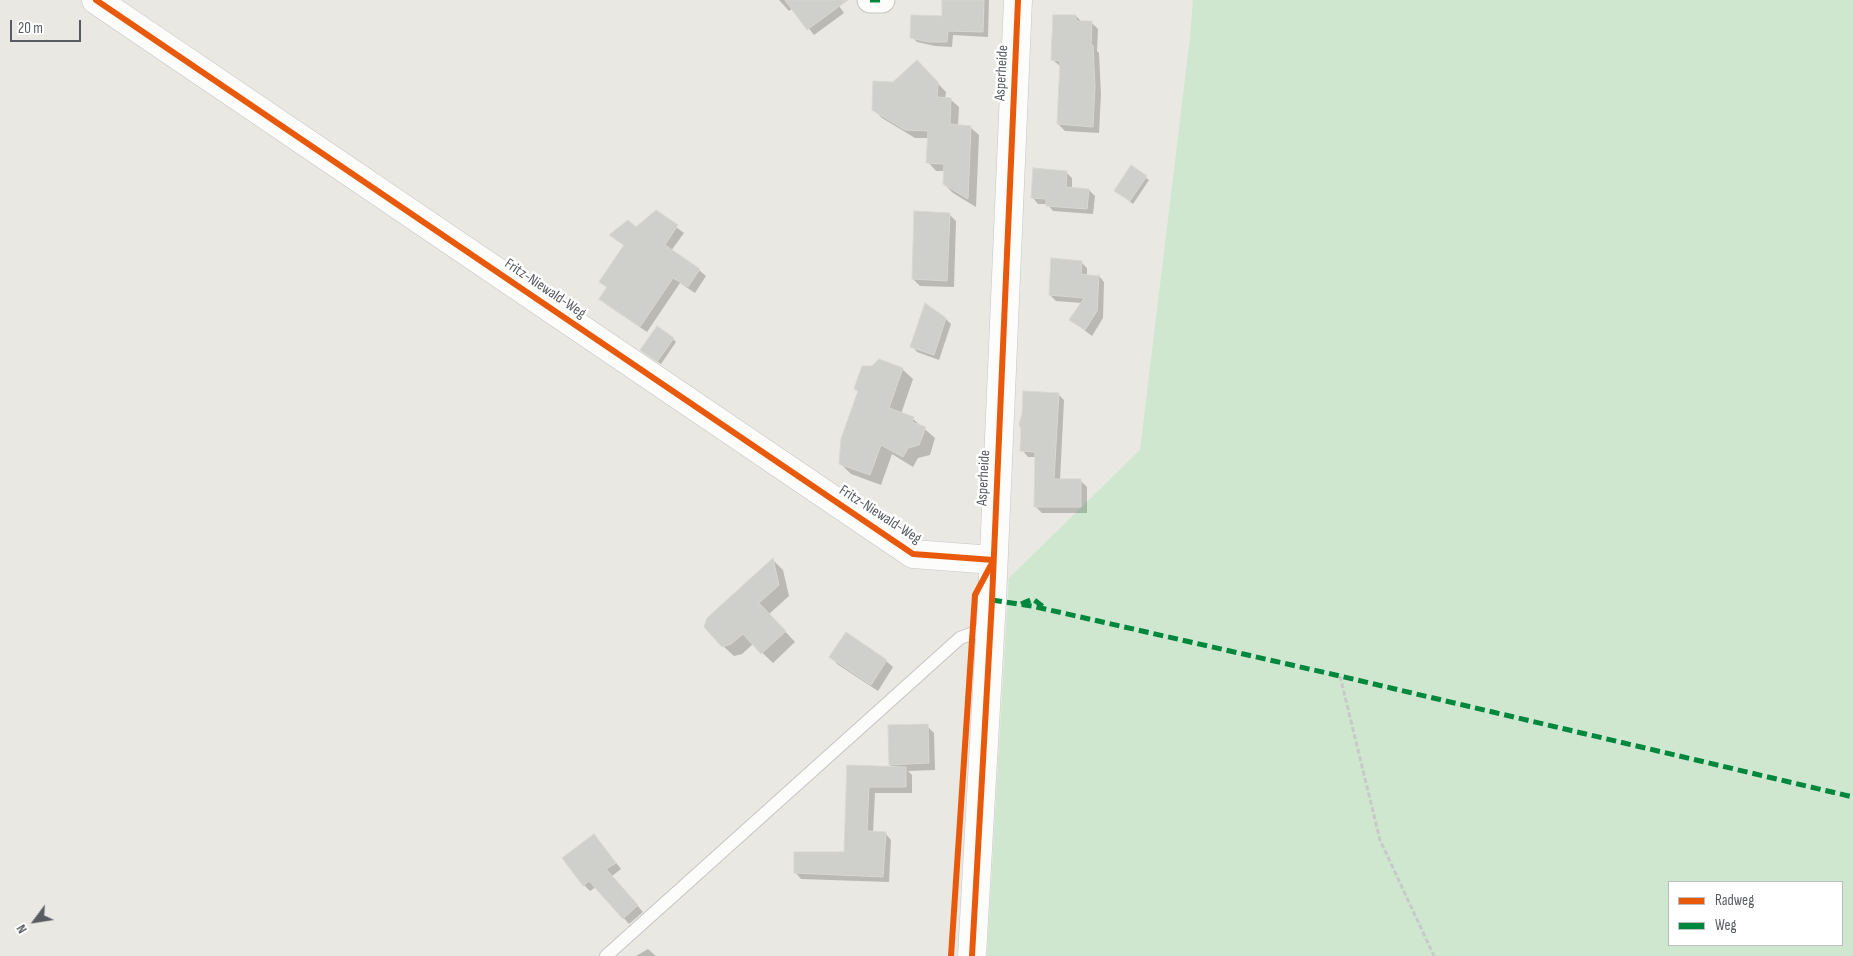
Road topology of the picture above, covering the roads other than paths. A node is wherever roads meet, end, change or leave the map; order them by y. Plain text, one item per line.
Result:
1 (96, 0) edge
2 (870, 0) edge
3 (882, 0) edge
4 (1018, 0) edge
5 (993, 560) junction
6 (990, 627) junction
7 (606, 956) edge
8 (972, 956) edge

1 - 5 street, Fritz-Niewald-Weg
2 - 3 street
4 - 5 street, Asperheide
5 - 6 street, Asperheide
6 - 7 lane
6 - 8 street, Asperheide

